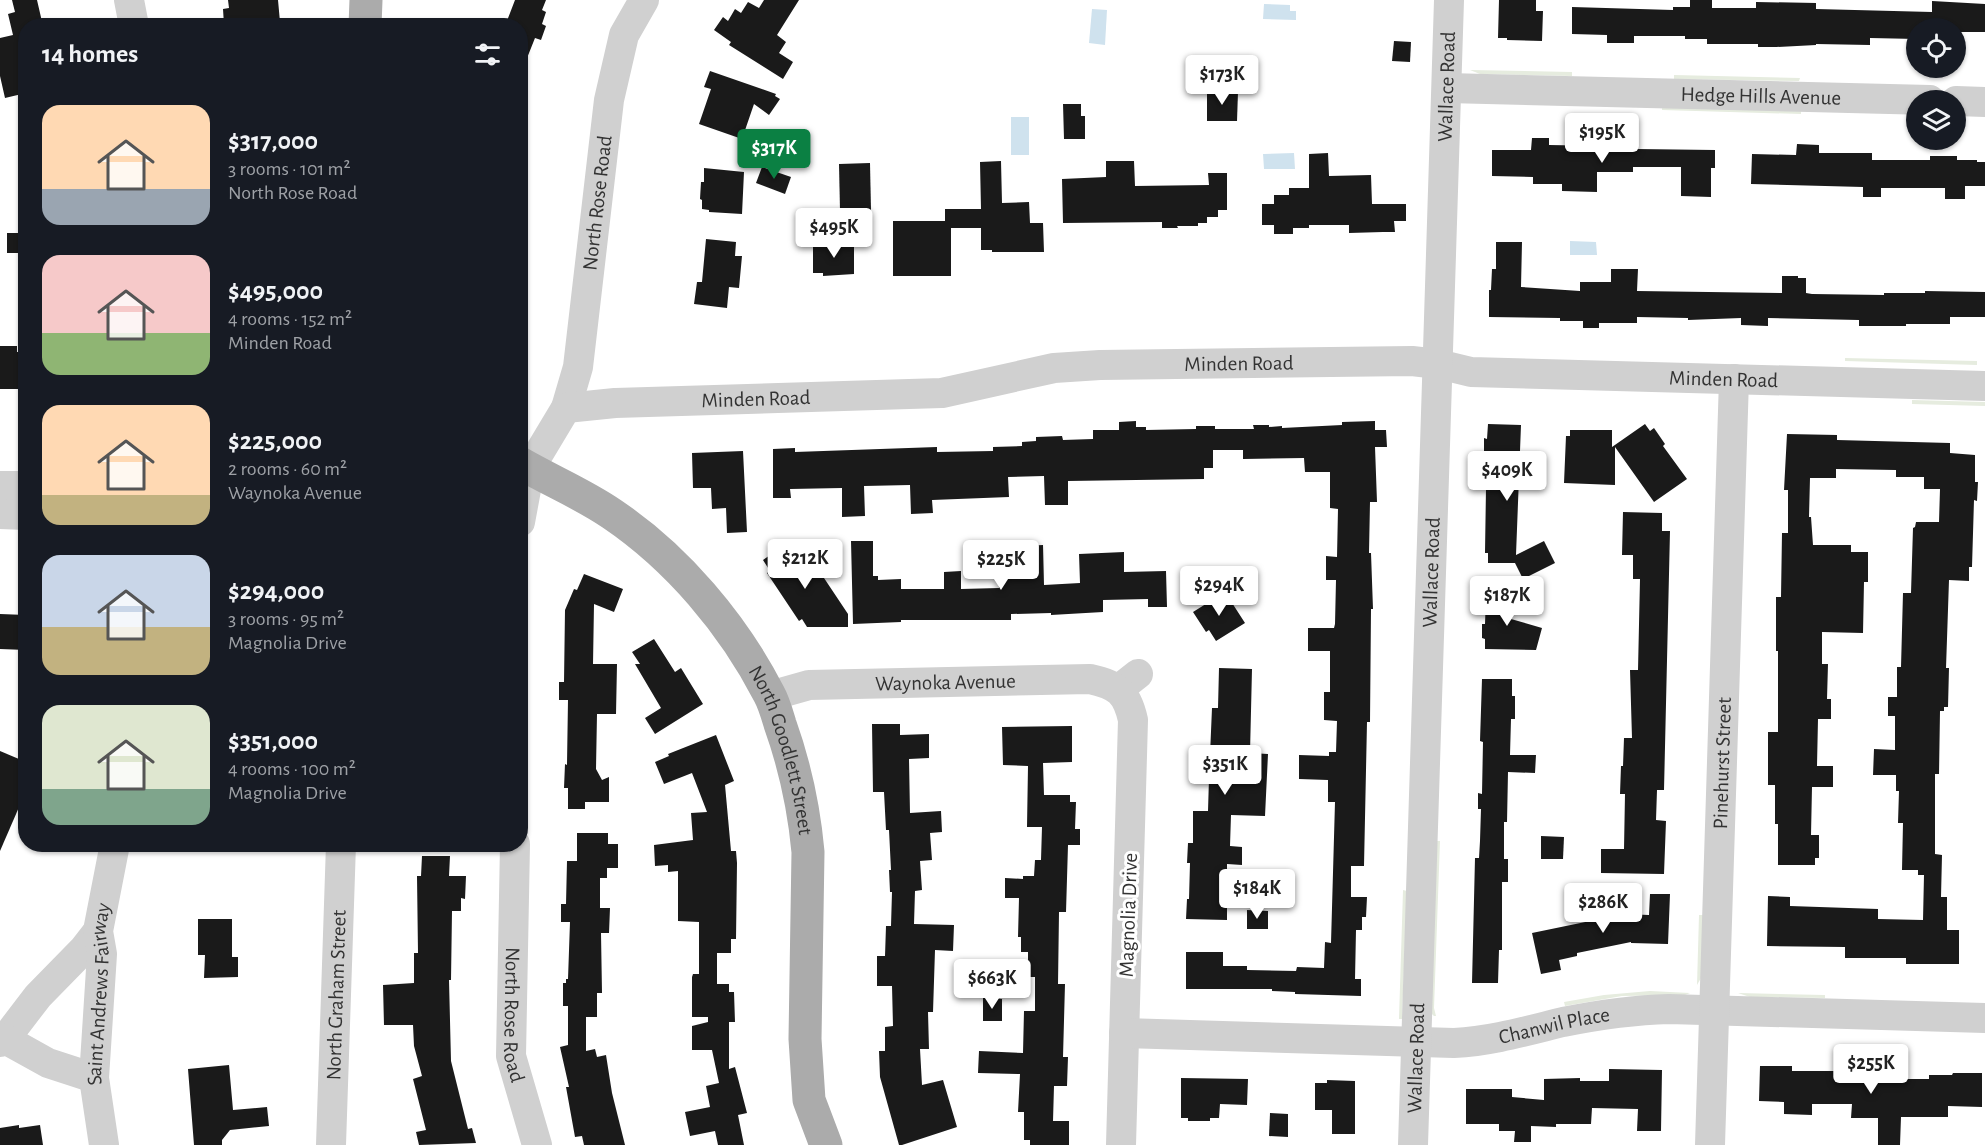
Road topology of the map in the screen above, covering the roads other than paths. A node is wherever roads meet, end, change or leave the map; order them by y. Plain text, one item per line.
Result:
1 (129, 0) edge
2 (366, 0) edge
3 (644, 0) edge
4 (1449, 0) edge
5 (132, 18) edge
6 (365, 18) edge
7 (1447, 88) junction
8 (1906, 99) edge
9 (1966, 101) edge
10 (1985, 102) edge
11 (1438, 364) junction
12 (1734, 379) junction
13 (1985, 386) edge
14 (566, 408) junction
15 (528, 462) edge
16 (528, 468) edge
17 (0, 486) edge
18 (18, 486) edge
19 (0, 514) edge
20 (18, 515) edge
21 (1128, 682) joint
22 (770, 696) junction
23 (113, 852) edge
24 (340, 852) edge
25 (515, 852) edge
26 (98, 931) junction
27 (1714, 1011) junction
28 (1985, 1018) edge
29 (1124, 1033) junction
30 (2, 1040) edge
31 (1416, 1043) junction
32 (94, 1078) junction
33 (104, 1145) edge
34 (331, 1145) edge
35 (537, 1145) edge
36 (826, 1145) edge
37 (1121, 1145) edge
38 (1413, 1145) edge
39 (1710, 1145) edge

1 - 5 street
2 - 6 main road
3 - 14 street, North Rose Road
4 - 7 street, Wallace Road
7 - 8 street, Hedge Hills Avenue
7 - 11 street, Wallace Road
9 - 10 street
11 - 12 street, Minden Road
11 - 14 street, Minden Road
11 - 31 street, Wallace Road
12 - 13 street, Minden Road
12 - 27 street, Pinehurst Street
14 - 15 street
16 - 22 main road, North Goodlett Street
17 - 18 street
19 - 20 street
21 - 22 street, Waynoka Avenue
21 - 29 street, Magnolia Drive
22 - 36 main road, North Goodlett Street
23 - 26 street, Saint Andrews Fairway
24 - 34 street, North Graham Street
25 - 35 street, North Rose Road
26 - 30 street
26 - 32 street, Saint Andrews Fairway
27 - 28 street, Chanwil Place
27 - 31 street, Chanwil Place
27 - 39 street, Pinehurst Street
29 - 31 street, Chanwil Place
29 - 37 street, Magnolia Drive
30 - 32 street
31 - 38 street, Wallace Road
32 - 33 street, Saint Andrews Fairway

